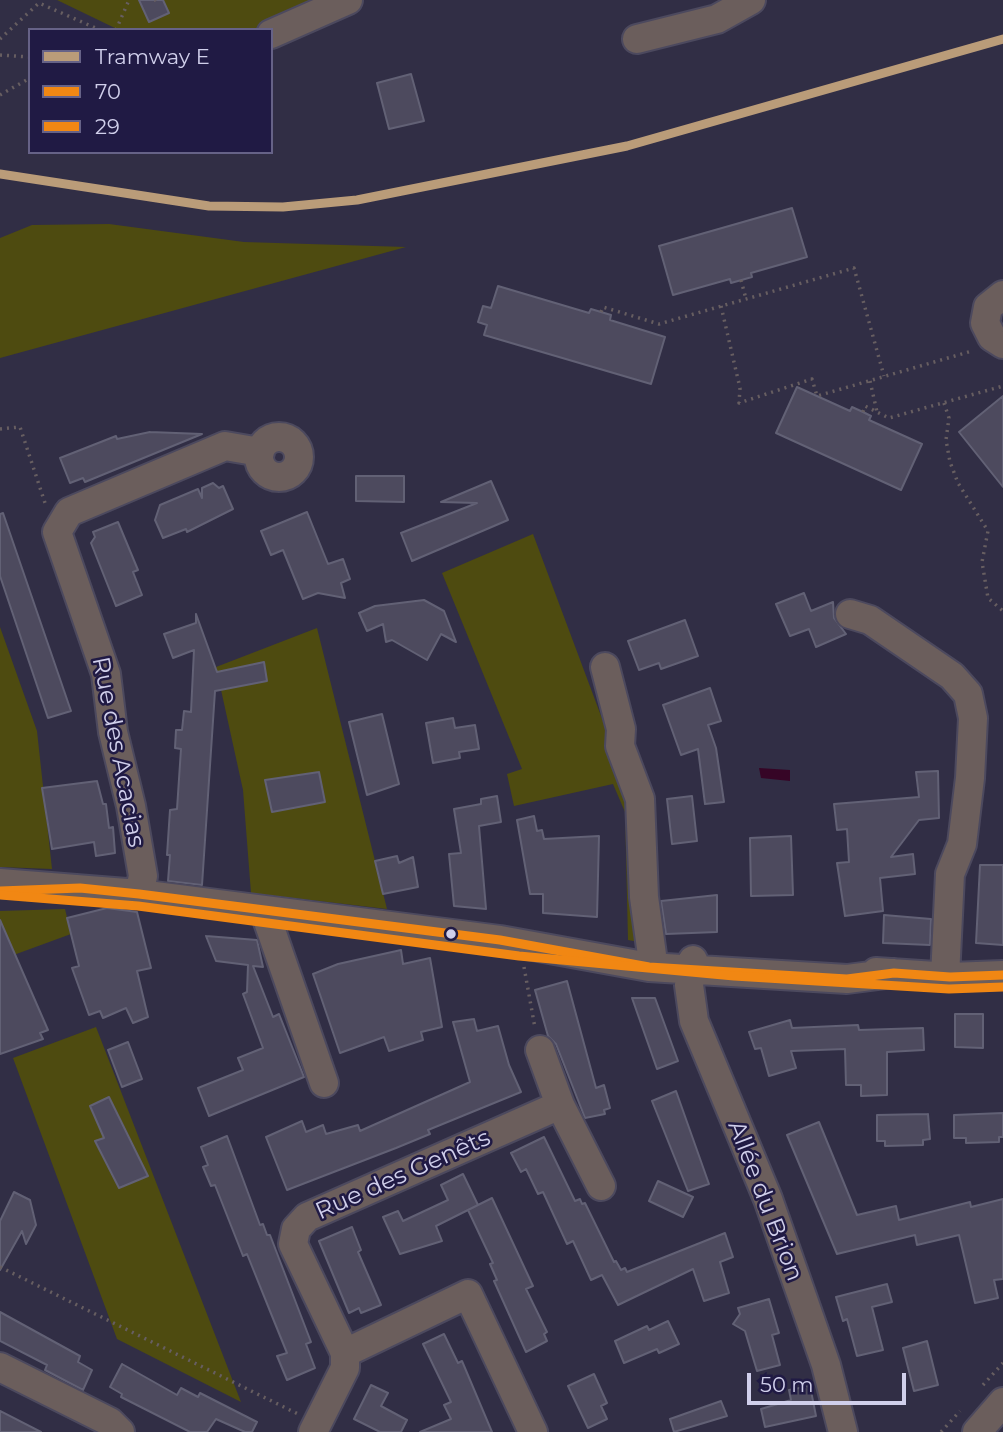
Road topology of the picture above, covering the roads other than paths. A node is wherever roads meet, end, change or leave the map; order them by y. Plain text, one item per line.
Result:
1 (348, 0) edge
2 (751, 0) edge
3 (273, 33) edge
4 (637, 39) dead end
5 (1003, 295) edge
6 (992, 346) edge
7 (260, 452) dead end
8 (850, 614) dead end
9 (605, 667) dead end
10 (0, 883) edge
11 (80, 888) junction
12 (0, 891) edge
13 (139, 894) junction
14 (264, 910) junction
15 (521, 944) junction
16 (652, 955) junction
17 (692, 965) junction
18 (1003, 975) edge
19 (944, 977) junction
20 (540, 1050) road end
21 (324, 1083) dead end
22 (560, 1105) junction
23 (601, 1186) dead end
24 (345, 1353) junction
25 (0, 1367) edge
26 (1003, 1402) edge
27 (315, 1428) edge
28 (837, 1431) edge
29 (120, 1432) edge
30 (533, 1432) edge
31 (977, 1432) edge

1 - 3 street
2 - 4 street
5 - 6 street
7 - 13 street, Rue des Acacias
8 - 19 street
9 - 16 street
10 - 11 street
11 - 12 street
11 - 13 street
13 - 14 street
14 - 15 street
14 - 21 street
15 - 16 street
15 - 17 street
16 - 17 street
17 - 19 street
17 - 28 street, Allée du Brion
18 - 19 street
20 - 22 street
22 - 23 street
22 - 24 street, Rue des Genêts
24 - 27 street
24 - 30 street
25 - 29 street
26 - 31 street

